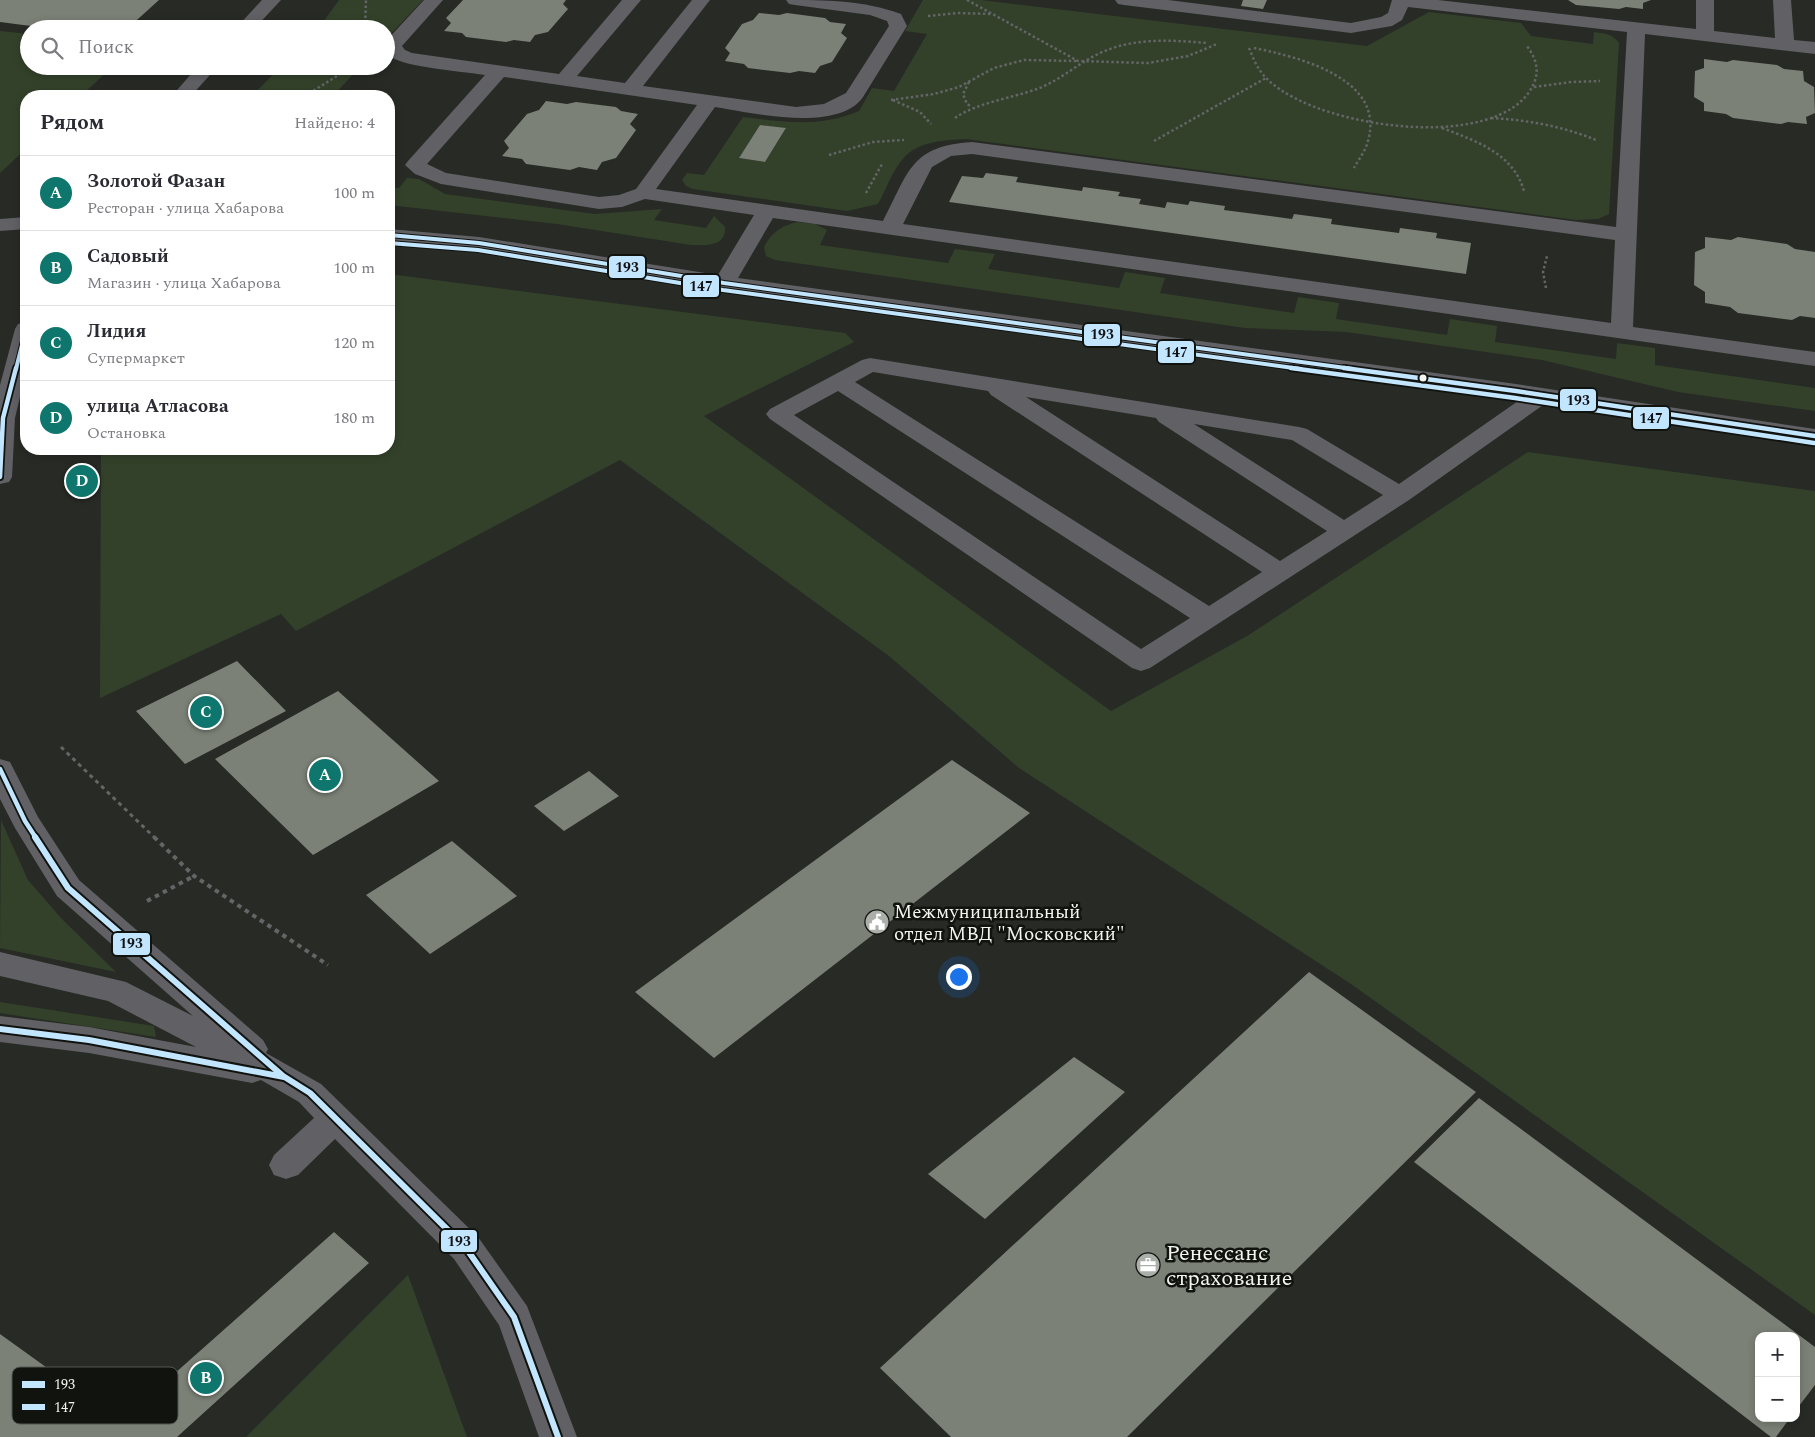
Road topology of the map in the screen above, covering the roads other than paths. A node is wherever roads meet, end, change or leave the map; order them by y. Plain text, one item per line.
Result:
1 (272, 0) edge
2 (434, 0) edge
3 (632, 0) edge
4 (701, 0) edge
5 (795, 0) edge
6 (1124, 0) edge
7 (1401, 0) edge
8 (1705, 0) edge
9 (1782, 0) edge
10 (1504, 8) edge
11 (253, 20) edge
12 (1636, 28) junction
13 (1705, 36) junction
14 (395, 43) edge
15 (1784, 45) junction
16 (1815, 48) edge
17 (395, 51) edge
18 (499, 71) junction
19 (201, 75) edge
20 (564, 80) junction
21 (187, 90) edge
22 (630, 90) junction
23 (710, 101) junction
24 (643, 193) junction
25 (766, 212) junction
26 (20, 223) edge
27 (0, 225) edge
28 (890, 228) junction
29 (1626, 235) junction
30 (395, 236) edge
31 (724, 282) junction
32 (1622, 332) junction
33 (20, 352) edge
34 (1815, 359) edge
35 (838, 382) junction
36 (989, 384) junction
37 (1542, 395) junction
38 (1157, 411) junction
39 (1815, 436) edge
40 (0, 477) edge
41 (1400, 495) junction
42 (1344, 531) junction
43 (1280, 572) junction
44 (1209, 618) junction
45 (0, 770) edge
46 (0, 964) edge
47 (0, 1029) edge
48 (283, 1076) junction
49 (335, 1118) junction
50 (286, 1165) dead end
51 (558, 1437) edge

1 - 11 street
2 - 14 street
3 - 20 street
4 - 22 street
5 - 23 street
6 - 7 street
7 - 10 street
8 - 13 street
9 - 15 street
10 - 12 street
12 - 13 street
12 - 29 street
13 - 15 street
15 - 16 street
17 - 18 street
18 - 20 street
18 - 24 street
19 - 21 street
20 - 22 street
22 - 23 street
23 - 24 street
24 - 25 street
25 - 28 street
25 - 31 street
26 - 27 street
28 - 29 street
28 - 32 street
29 - 32 street
30 - 31 street
31 - 37 street
32 - 34 street
33 - 40 street
35 - 36 street
35 - 44 street
35 - 44 street
36 - 38 street
36 - 43 street
37 - 39 street
37 - 41 street
38 - 41 street
38 - 42 street
41 - 42 street
42 - 43 street
43 - 44 street
45 - 48 street
46 - 48 street
47 - 48 street
48 - 49 street
49 - 50 street
49 - 51 street

